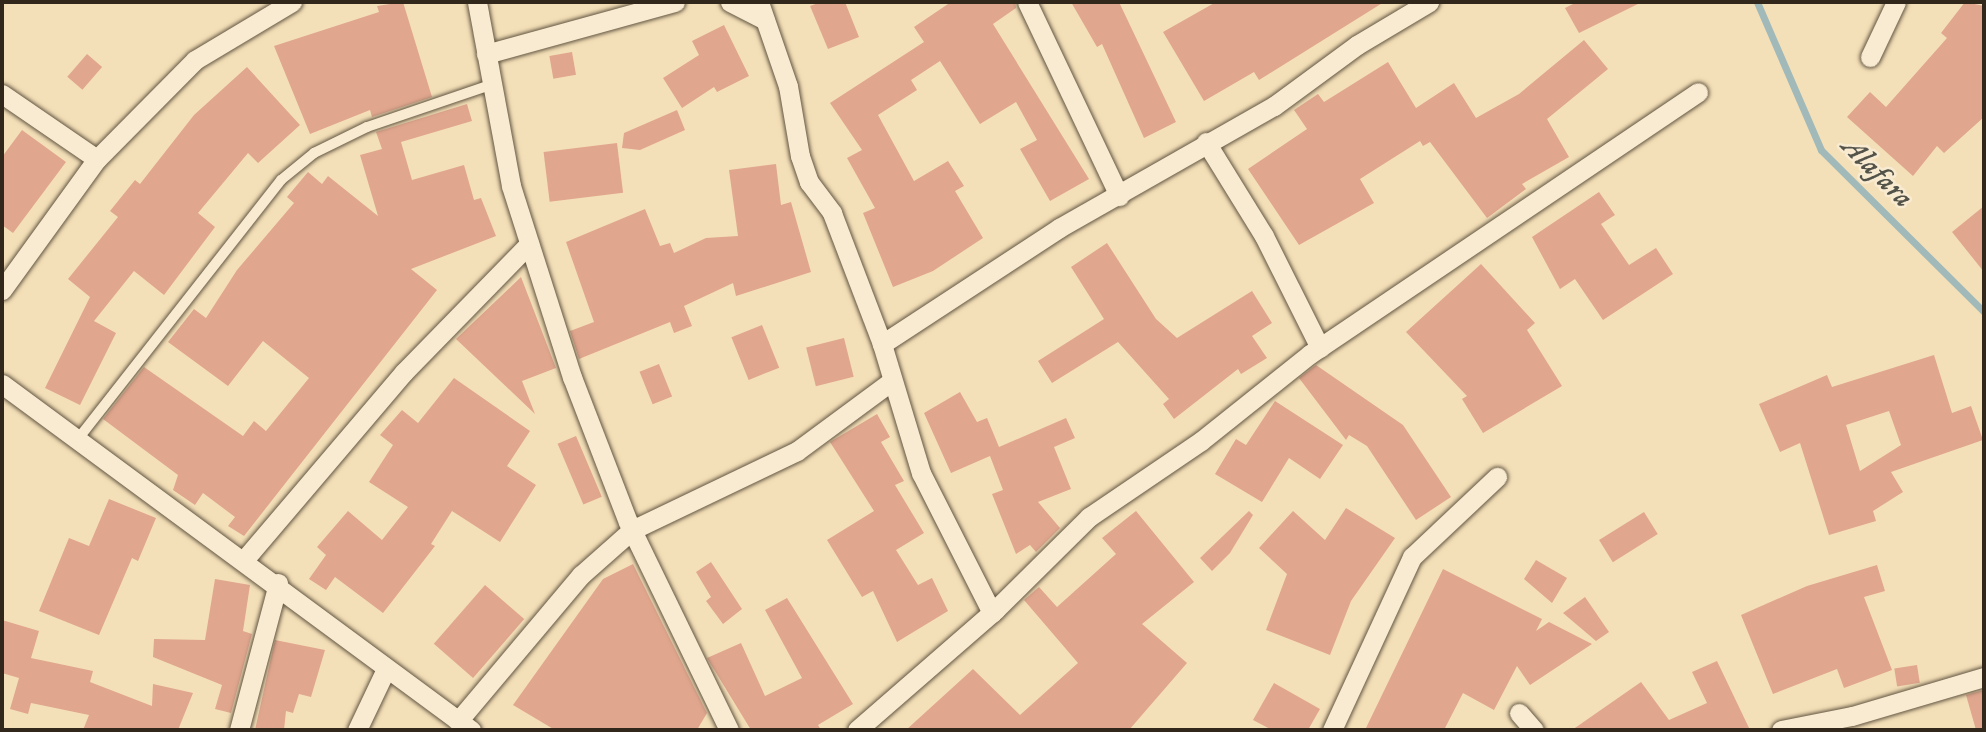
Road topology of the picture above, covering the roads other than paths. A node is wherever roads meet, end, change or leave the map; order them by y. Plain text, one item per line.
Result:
1 (292, 2) edge
2 (477, 2) edge
3 (675, 2) edge
4 (730, 2) edge
5 (1027, 2) edge
6 (1429, 2) edge
7 (1896, 2) edge
8 (268, 7) edge
9 (762, 11) edge
10 (486, 54) junction
11 (1870, 57) dead end
12 (492, 84) junction
13 (1698, 92) dead end
14 (2, 94) edge
15 (1206, 142) junction
16 (97, 159) junction
17 (1119, 195) junction
18 (529, 244) junction
19 (2, 290) edge
20 (881, 344) junction
21 (1320, 348) junction
22 (890, 383) junction
23 (2, 384) edge
24 (78, 439) junction
25 (1497, 477) dead end
26 (632, 530) junction
27 (244, 561) junction
28 (278, 583) junction
29 (992, 613) junction
30 (386, 669) junction
31 (1984, 677) edge
32 (1519, 713) dead end
33 (465, 726) edge
34 (239, 730) edge
35 (357, 730) edge
36 (729, 730) edge
37 (857, 730) edge
38 (1332, 730) edge
39 (1534, 730) edge
40 (1782, 730) edge

1 - 8 street
2 - 10 street
3 - 10 street
4 - 9 street
5 - 17 street
6 - 15 street
7 - 11 street
8 - 16 street
9 - 20 street
10 - 12 street
12 - 18 street
12 - 24 lane
13 - 21 street
14 - 16 street
15 - 17 street
15 - 21 street
16 - 19 street
17 - 20 street
18 - 26 street
18 - 27 street
20 - 22 street
21 - 29 street
22 - 26 street
22 - 29 street
23 - 24 street
24 - 27 street
25 - 38 street
26 - 33 street
26 - 36 street
27 - 28 street
28 - 30 street
28 - 34 street
29 - 37 street
30 - 33 street
30 - 35 street
31 - 40 street
32 - 39 street

